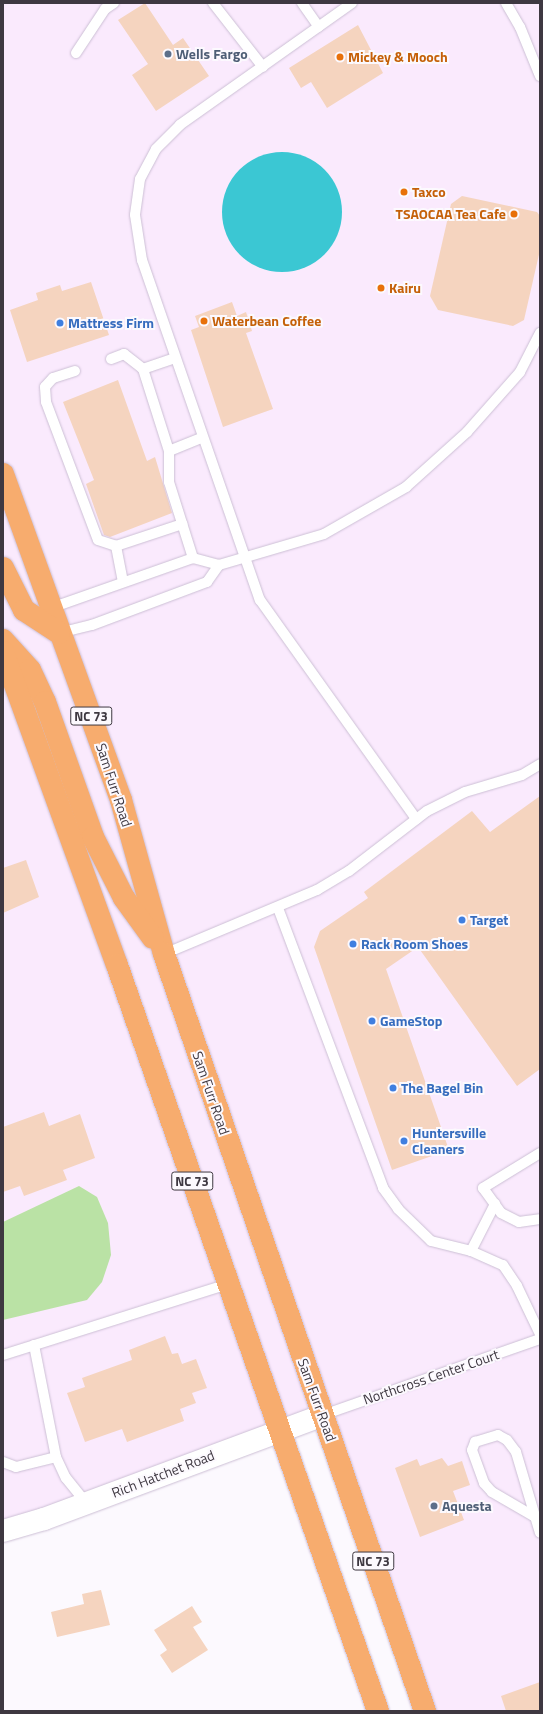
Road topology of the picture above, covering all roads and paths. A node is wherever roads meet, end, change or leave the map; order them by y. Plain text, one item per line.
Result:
1 (114, 3) edge
2 (213, 3) edge
3 (302, 3) edge
4 (352, 3) edge
5 (506, 3) edge
6 (319, 27) junction
7 (76, 53) dead end
8 (263, 66) junction
9 (540, 76) edge
10 (540, 333) edge
11 (175, 358) junction
12 (111, 359) dead end
13 (143, 369) junction
14 (75, 371) dead end
15 (202, 438) junction
16 (169, 451) junction
17 (3, 474) edge
18 (182, 524) junction
19 (116, 546) junction
20 (193, 558) junction
21 (244, 558) junction
22 (219, 565) junction
23 (3, 568) edge
24 (123, 582) junction
25 (51, 608) junction
26 (59, 633) junction
27 (4, 653) edge
28 (540, 764) edge
29 (416, 819) junction
30 (278, 908) junction
31 (164, 954) junction
32 (540, 1153) edge
33 (495, 1204) junction
34 (540, 1219) edge
35 (471, 1251) junction
36 (228, 1284) junction
37 (540, 1334) edge
38 (540, 1339) edge
39 (34, 1345) junction
40 (3, 1355) edge
41 (323, 1415) junction
42 (280, 1431) junction
43 (56, 1457) junction
44 (3, 1462) edge
45 (86, 1503) junction
46 (535, 1517) junction
47 (3, 1531) edge
48 (540, 1533) edge
49 (378, 1711) edge
50 (425, 1711) edge

1 - 7 lane
2 - 8 lane
3 - 6 lane
4 - 6 lane
5 - 9 lane
6 - 8 lane
8 - 11 lane
10 - 21 lane
11 - 13 lane
11 - 15 lane
12 - 13 lane
13 - 16 lane
14 - 19 lane
15 - 16 lane
15 - 21 lane
16 - 18 lane
17 - 25 main road, Sam Furr Road / NC 73
18 - 19 lane
18 - 20 lane
19 - 24 lane
20 - 22 lane
20 - 24 lane
21 - 22 lane
21 - 29 lane
22 - 26 lane
23 - 26 main road
24 - 25 lane
25 - 26 main road, Sam Furr Road / NC 73
26 - 31 main road, Sam Furr Road / NC 73
27 - 31 main road
27 - 36 main road, NC 73
28 - 29 lane
29 - 30 lane
30 - 31 lane
30 - 35 lane
31 - 41 main road, Sam Furr Road / NC 73
32 - 33 lane
33 - 34 lane
33 - 35 lane
35 - 37 lane
36 - 39 lane
36 - 42 main road, NC 73
38 - 41 lane, Northcross Center Court
39 - 40 lane
39 - 43 lane
41 - 42 street, Rich Hatchet Road
41 - 50 main road, Sam Furr Road / NC 73
42 - 45 street, Rich Hatchet Road
42 - 49 main road, NC 73
43 - 44 lane
43 - 45 lane
45 - 47 street, Rich Hatchet Road
46 - 46 lane
46 - 48 lane

